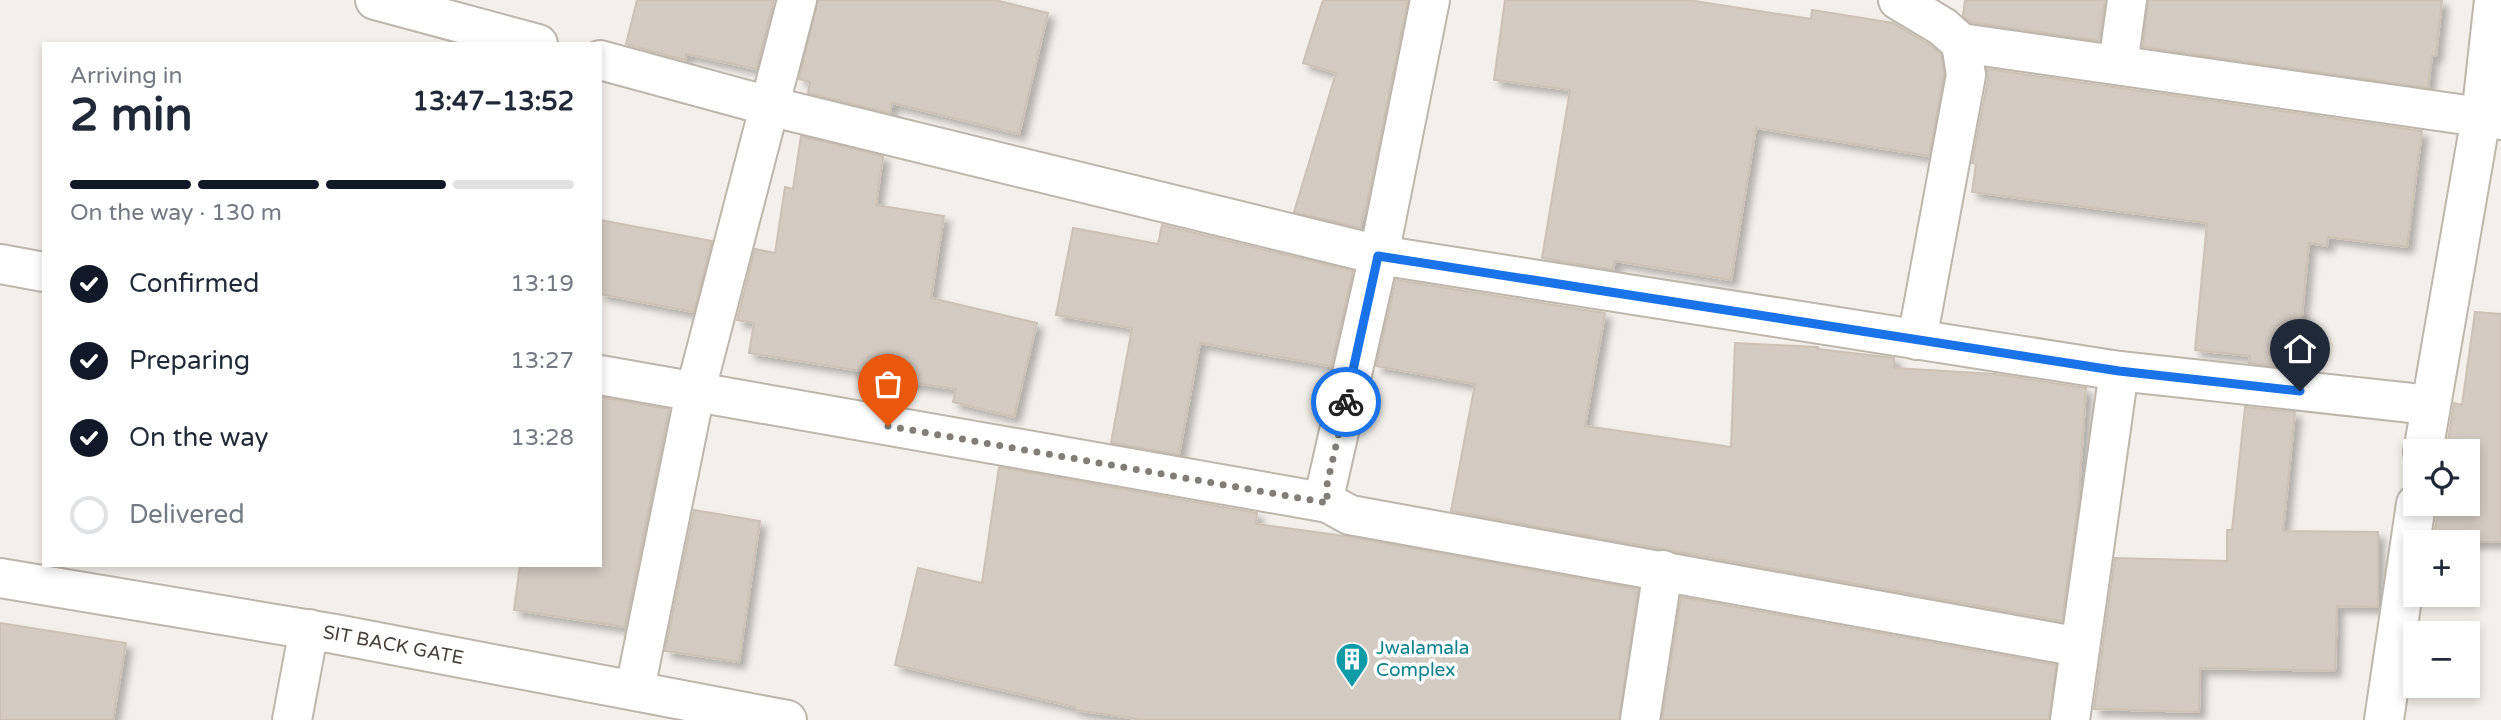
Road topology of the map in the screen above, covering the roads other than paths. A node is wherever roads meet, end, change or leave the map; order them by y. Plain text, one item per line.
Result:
1 (375, 0) edge
2 (797, 0) edge
3 (1430, 0) edge
4 (1898, 0) edge
5 (2127, 0) edge
6 (2494, 0) edge
7 (531, 42) edge
8 (1961, 43) junction
9 (602, 61) edge
10 (2118, 65) junction
11 (769, 106) junction
12 (2491, 118) edge
13 (1378, 256) junction
14 (0, 264) edge
15 (42, 272) edge
16 (1917, 340) junction
17 (2119, 371) junction
18 (602, 375) edge
19 (695, 393) junction
20 (2430, 405) junction
21 (2425, 439) edge
22 (1328, 503) junction
23 (2414, 516) edge
24 (1663, 570) junction
25 (0, 578) edge
26 (309, 629) junction
27 (2080, 647) junction
28 (656, 702) edge
29 (292, 720) edge
30 (787, 720) edge
31 (1640, 720) edge
32 (2070, 720) edge
33 (2384, 720) edge

1 - 7 street
2 - 11 street
3 - 13 street
4 - 8 street
5 - 10 street
6 - 12 street
8 - 10 street
8 - 16 street
9 - 11 street
10 - 12 street
11 - 13 street
11 - 19 street
12 - 20 street
13 - 16 street
13 - 22 street
14 - 15 street
16 - 17 street
17 - 20 street
17 - 27 street
18 - 19 street
19 - 22 street
19 - 28 street
20 - 21 street
22 - 24 street
23 - 33 street
24 - 27 street
24 - 31 street
25 - 26 street, SIT BACK GATE
26 - 28 street, SIT BACK GATE
26 - 29 street
27 - 32 street
28 - 30 street, SIT BACK GATE

